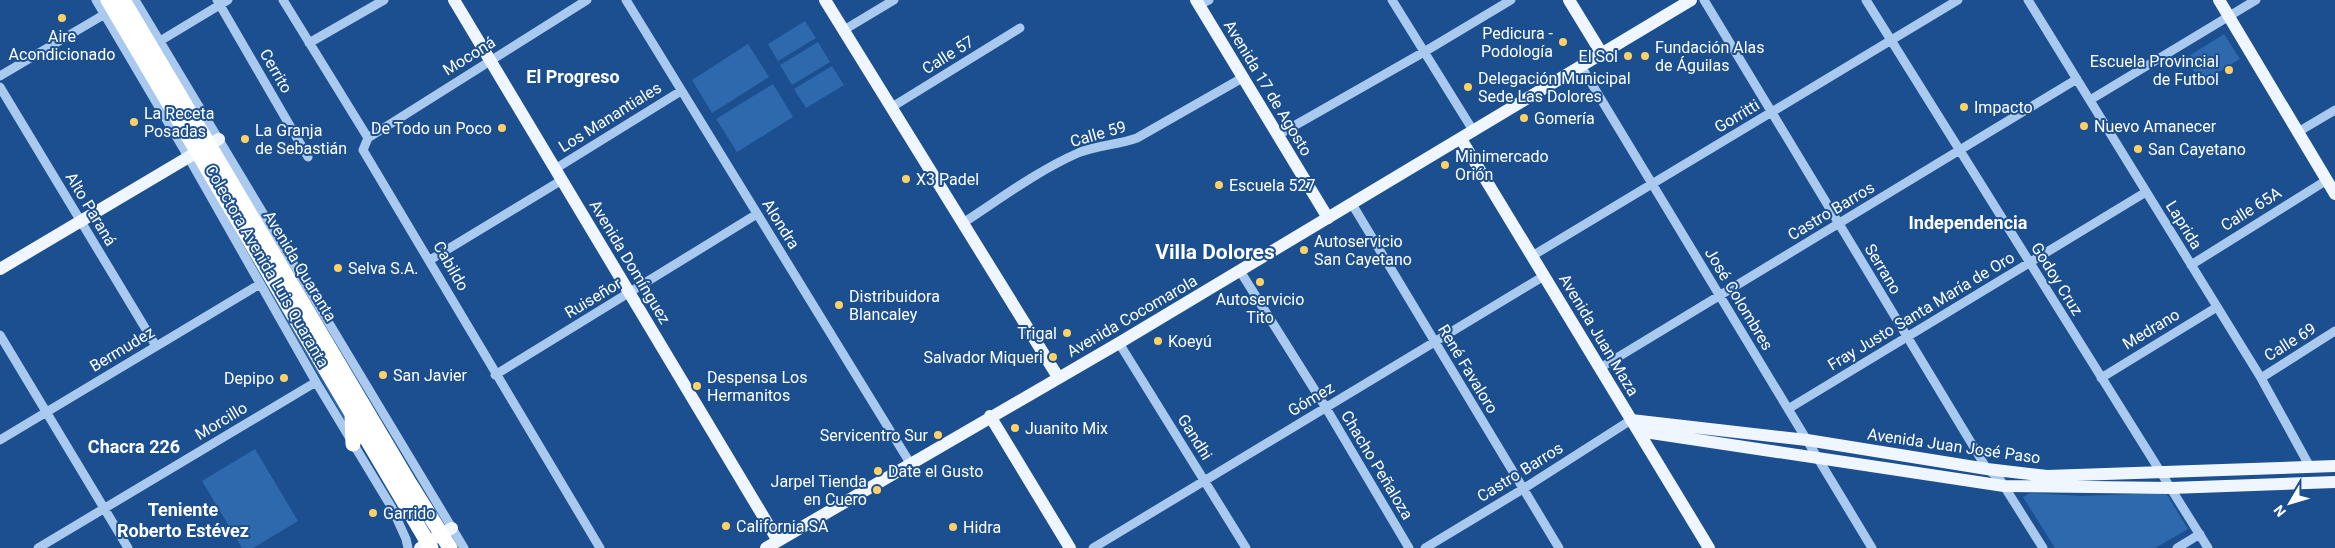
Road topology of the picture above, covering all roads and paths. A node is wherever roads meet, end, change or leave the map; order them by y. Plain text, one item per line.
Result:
1 (96, 0) edge
2 (123, 0) edge
3 (135, 0) edge
4 (283, 0) edge
5 (384, 0) edge
6 (454, 0) edge
7 (626, 0) edge
8 (825, 0) edge
9 (894, 0) edge
10 (1392, 0) edge
11 (1511, 0) edge
12 (1569, 0) edge
13 (1691, 0) edge
14 (1704, 0) edge
15 (1866, 0) edge
16 (1958, 0) edge
17 (2028, 0) edge
18 (2219, 0) edge
19 (2256, 0) edge
20 (582, 1) edge
21 (222, 2) edge
22 (1201, 2) edge
23 (107, 7) edge
24 (2229, 16) junction
25 (1020, 28) dead end
26 (844, 30) junction
27 (1890, 40) junction
28 (160, 41) junction
29 (309, 43) junction
30 (1424, 52) junction
31 (1602, 54) junction
32 (490, 61) junction
33 (1581, 66) junction
34 (0, 76) edge
35 (1244, 77) junction
36 (2077, 79) junction
37 (0, 87) edge
38 (682, 91) junction
39 (2090, 100) junction
40 (892, 107) junction
41 (2335, 110) edge
42 (1772, 112) junction
43 (1474, 132) junction
44 (2298, 132) junction
45 (1278, 135) junction
46 (368, 138) junction
47 (1461, 139) junction
48 (204, 148) junction
49 (1960, 149) junction
50 (308, 157) dead end
51 (558, 175) junction
52 (2327, 180) junction
53 (1651, 185) junction
54 (2146, 192) junction
55 (2335, 194) edge
56 (1352, 204) junction
57 (757, 214) junction
58 (1328, 218) junction
59 (80, 221) junction
60 (963, 223) junction
61 (1839, 224) junction
62 (1532, 256) junction
63 (430, 260) junction
64 (2030, 263) junction
65 (2191, 264) junction
66 (0, 269) edge
67 (1240, 271) junction
68 (1544, 276) junction
69 (260, 284) junction
70 (630, 294) junction
71 (1720, 296) junction
72 (2217, 307) junction
73 (2335, 332) edge
74 (0, 335) edge
75 (1907, 337) junction
76 (1434, 342) junction
77 (1119, 343) junction
78 (156, 346) junction
79 (1600, 368) junction
80 (495, 375) junction
81 (1058, 377) junction
82 (2101, 378) junction
83 (2261, 378) junction
84 (316, 382) junction
85 (1326, 408) junction
86 (1788, 409) junction
87 (46, 412) junction
88 (352, 413) junction
89 (990, 416) junction
90 (1630, 420) junction
91 (1638, 431) junction
92 (0, 440) edge
93 (1807, 440) junction
94 (353, 444) junction
95 (1819, 459) junction
96 (910, 463) junction
97 (2335, 466) edge
98 (2310, 467) junction
99 (1986, 469) junction
100 (2159, 472) junction
101 (1205, 481) junction
102 (2333, 485) edge
103 (2004, 486) junction
104 (2171, 488) junction
105 (1523, 489) junction
106 (104, 508) junction
107 (447, 531) junction
108 (2200, 534) junction
109 (778, 541) junction
110 (426, 546) edge
111 (1870, 547) edge
112 (38, 548) edge
113 (128, 548) edge
114 (408, 548) edge
115 (450, 548) edge
116 (464, 548) edge
117 (600, 548) edge
118 (766, 548) edge
119 (1070, 548) edge
120 (1093, 548) edge
121 (1246, 548) edge
122 (1409, 548) edge
123 (1425, 548) edge
124 (1559, 548) edge
125 (1709, 548) edge
126 (2043, 548) edge
127 (2177, 548) edge
128 (2208, 548) edge

1 - 23 street
2 - 48 highway, Avenida Quaranta
3 - 28 street, Colectora Avenida Luis Quaranta
4 - 29 street, Cabildo
5 - 29 street
6 - 32 main road, Avenida Domínguez
7 - 38 street, Alondra
8 - 26 main road
9 - 26 street
10 - 30 street
11 - 30 street
12 - 31 main road
13 - 31 main road, Avenida Cocomarola
14 - 42 street, Serrano
15 - 27 street, Godoy Cruz
16 - 27 street, Gorritti
17 - 36 street, Laprida
18 - 24 main road
19 - 24 street
20 - 32 street, Moconá
21 - 28 street
21 - 50 street, Cerrito
22 - 35 main road, Avenida 17 de Agosto
23 - 34 street
23 - 48 highway, Avenida Quaranta
24 - 39 street
24 - 44 main road
25 - 40 street, Calle 57
26 - 40 main road
27 - 42 street, Gorritti
27 - 49 street, Godoy Cruz
28 - 48 street, Colectora Avenida Luis Quaranta
29 - 46 street, Cabildo
30 - 43 street
30 - 45 street
31 - 33 main road, Avenida Cocomarola
32 - 46 street, Moconá
32 - 51 main road, Avenida Domínguez
33 - 43 main road, Avenida Cocomarola
33 - 53 street, José Colombres
35 - 45 main road, Avenida 17 de Agosto
35 - 60 street, Calle 59
36 - 39 street, Laprida
36 - 49 street, Castro Barros
37 - 59 street, Alto Paraná
38 - 51 street, Los Manantiales
38 - 57 street, Alondra
39 - 54 street, Laprida
40 - 60 main road
41 - 44 street
42 - 53 street, Gorritti
42 - 61 street, Serrano
43 - 47 main road, Avenida Cocomarola
44 - 52 main road
45 - 58 main road, Avenida 17 de Agosto
46 - 63 street, Cabildo
47 - 56 main road, Avenida Cocomarola
47 - 62 main road, Avenida Juan Maza
48 - 59 main road
48 - 69 street, Colectora Avenida Luis Quaranta
48 - 88 highway, Avenida Quaranta
48 - 107 highway, Avenida Quaranta
49 - 61 street, Castro Barros
49 - 64 street, Godoy Cruz
51 - 63 street, Los Manantiales
51 - 70 main road, Avenida Domínguez
52 - 55 main road
52 - 65 street, Calle 65A
53 - 62 street, Gorritti
53 - 71 street, José Colombres
54 - 64 street, Fray Justo Santa María de Oro
54 - 65 street, Laprida
56 - 58 main road, Avenida Cocomarola
56 - 76 street, René Favaloro
57 - 70 street, Ruiseñor
57 - 96 street, Alondra
58 - 67 main road, Avenida Cocomarola
59 - 66 main road
59 - 78 street, Alto Paraná
60 - 81 main road
61 - 71 street, Castro Barros
61 - 75 street, Serrano
62 - 68 main road, Avenida Juan Maza
63 - 80 street, Cabildo
64 - 75 street, Fray Justo Santa María de Oro
64 - 82 street, Godoy Cruz
65 - 72 street, Laprida
67 - 77 main road, Avenida Cocomarola
67 - 85 street, Chacho Peñaloza
68 - 76 street, Gómez
68 - 79 main road, Avenida Juan Maza
69 - 78 street, Bermudez
69 - 84 street, Colectora Avenida Luis Quaranta
70 - 80 street, Ruiseñor
70 - 109 main road, Avenida Domínguez
71 - 79 street, Castro Barros
71 - 86 street, José Colombres
72 - 82 street, Medrano
72 - 83 street, Laprida
73 - 83 street, Calle 69
74 - 87 street
75 - 86 street, Fray Justo Santa María de Oro
75 - 99 street, Serrano
76 - 85 street, Gómez
76 - 105 street, René Favaloro
77 - 81 main road, Avenida Cocomarola
77 - 101 street, Gandhi
78 - 87 street, Bermudez
79 - 90 main road, Avenida Juan Maza
80 - 117 street, Cabildo
81 - 89 main road, Avenida Cocomarola
82 - 100 street, Godoy Cruz
83 - 98 street, Laprida
84 - 94 street, Colectora Avenida Luis Quaranta
84 - 106 street, Morcillo
85 - 101 street, Gómez
85 - 122 street, Chacho Peñaloza
86 - 93 street, José Colombres
87 - 92 street, Bermudez
87 - 106 street
88 - 94 highway
88 - 110 highway, Avenida Quaranta
89 - 96 main road, Avenida Cocomarola
89 - 119 main road
90 - 91 main road, Avenida Juan Maza
90 - 93 main road, Avenida Juan José Paso
90 - 105 street, Castro Barros
91 - 95 main road, Avenida Juan José Paso
91 - 125 main road, Avenida Juan Maza
93 - 95 street, José Colombres
93 - 99 main road, Avenida Juan José Paso
94 - 114 street, Colectora Avenida Luis Quaranta
95 - 103 main road, Avenida Juan José Paso
95 - 111 street, José Colombres
96 - 109 main road, Avenida Cocomarola
97 - 98 main road, Avenida Juan José Paso
98 - 100 main road, Avenida Juan José Paso
99 - 100 main road, Avenida Juan José Paso
99 - 103 street, Serrano
100 - 104 street, Godoy Cruz
101 - 120 street, Gómez
101 - 121 street, Gandhi
102 - 104 main road, Avenida Juan José Paso
103 - 104 main road, Avenida Juan José Paso
103 - 126 street, Serrano
104 - 108 street
105 - 123 street, Castro Barros
105 - 124 street, René Favaloro
106 - 112 street, Morcillo
106 - 113 street
107 - 110 main road
107 - 115 highway, Avenida Quaranta
107 - 116 street
108 - 127 street
108 - 128 street
109 - 118 main road, Avenida Cocomarola

